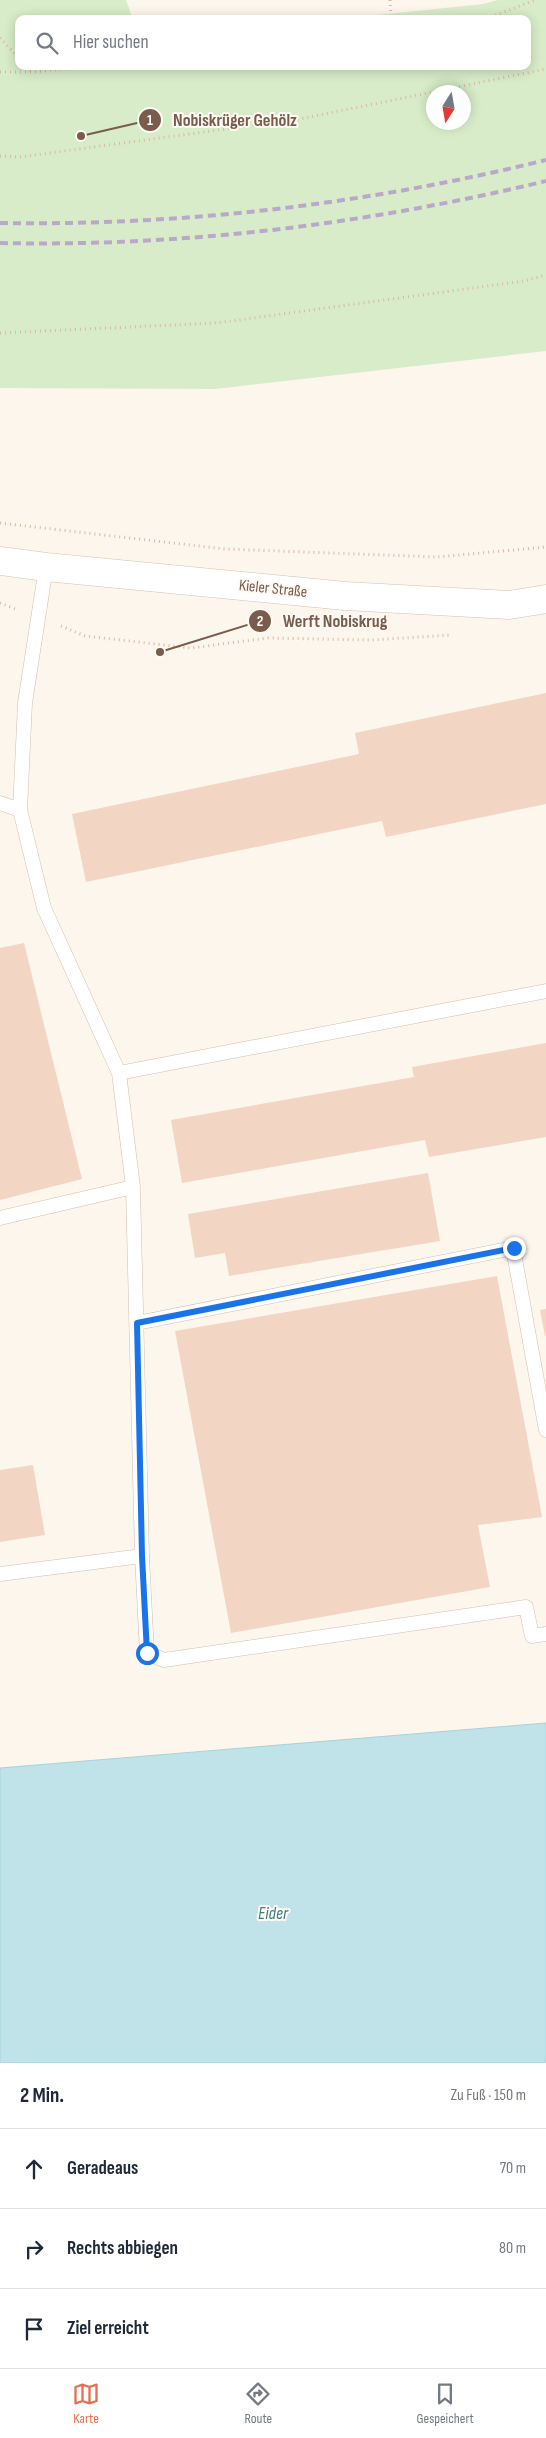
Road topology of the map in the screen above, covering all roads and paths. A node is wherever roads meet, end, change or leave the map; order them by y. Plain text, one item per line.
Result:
1 (390, 0) edge
2 (535, 0) edge
3 (391, 15) edge
4 (496, 15) edge
5 (0, 38) edge
6 (15, 54) edge
7 (546, 69) edge
8 (54, 70) edge
9 (0, 72) edge
10 (32, 72) joint
11 (0, 156) edge
12 (546, 275) edge
13 (0, 333) edge
14 (0, 523) edge
15 (546, 547) edge
16 (0, 561) edge
17 (46, 567) junction
18 (546, 599) edge
19 (0, 603) edge
20 (38, 617) junction
21 (458, 634) dead end
22 (0, 803) edge
23 (20, 810) junction
24 (546, 991) edge
25 (119, 1073) junction
26 (133, 1187) junction
27 (0, 1218) edge
28 (137, 1323) junction
29 (546, 1430) edge
30 (142, 1556) junction
31 (0, 1574) edge
32 (546, 1634) edge

1 - 3 path
2 - 4 path
5 - 6 path
7 - 11 path
8 - 10 path
9 - 10 path
12 - 13 path
14 - 15 path
16 - 17 main road, Kieler Straße
17 - 18 main road, Kieler Straße
17 - 20 lane
19 - 20 path
20 - 21 path
20 - 23 lane
22 - 23 lane
23 - 25 lane
24 - 25 lane
25 - 26 lane
26 - 27 lane
26 - 28 lane
28 - 29 lane
28 - 30 lane
30 - 31 lane
30 - 32 lane

